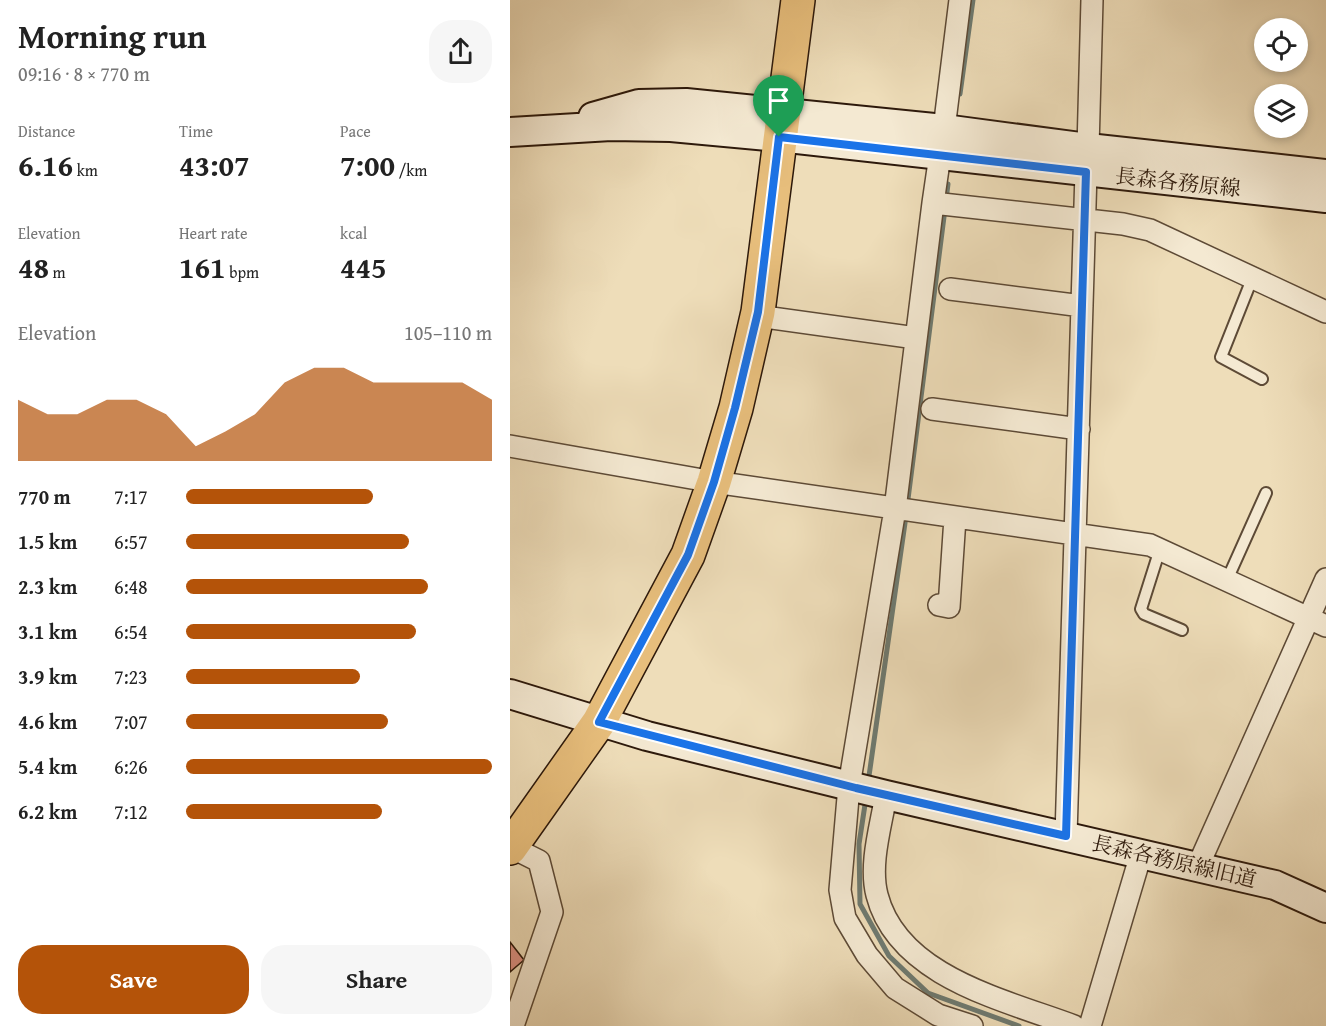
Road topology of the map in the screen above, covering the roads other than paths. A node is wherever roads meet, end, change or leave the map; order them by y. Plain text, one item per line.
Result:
1 (798, 0) edge
2 (960, 0) edge
3 (1092, 0) edge
4 (781, 124) junction
5 (510, 132) edge
6 (942, 142) junction
7 (1087, 160) junction
8 (1326, 174) edge
9 (1326, 198) edge
10 (942, 203) junction
11 (1085, 220) junction
12 (1252, 279) junction
13 (950, 289) dead end
14 (1082, 306) junction
15 (1326, 312) edge
16 (757, 316) junction
17 (916, 338) junction
18 (1262, 380) dead end
19 (932, 409) dead end
20 (1079, 429) junction
21 (510, 446) edge
22 (714, 482) junction
23 (1266, 493) dead end
24 (904, 510) junction
25 (955, 518) junction
26 (1076, 534) junction
27 (1160, 549) junction
28 (1326, 579) edge
29 (1227, 580) junction
30 (939, 605) dead end
31 (1317, 622) edge
32 (1182, 630) dead end
33 (510, 694) edge
34 (599, 722) junction
35 (867, 791) junction
36 (1066, 836) junction
37 (511, 847) edge
38 (1141, 854) junction
39 (1198, 866) junction
40 (1326, 908) edge
41 (513, 1026) edge
42 (972, 1026) edge
43 (1074, 1026) edge
44 (1090, 1026) edge

1 - 4 main road
2 - 6 street
3 - 7 street
4 - 5 street, 長森各務原線
4 - 6 street, 長森各務原線
4 - 16 main road
6 - 7 street, 長森各務原線
6 - 10 street
7 - 8 street, 長森各務原線
7 - 9 street, 長森各務原線
7 - 11 street
10 - 11 street
10 - 17 street
11 - 12 street
11 - 14 street
12 - 15 street
12 - 18 lane
13 - 14 street
14 - 20 street
16 - 17 street
16 - 22 main road
17 - 24 street
19 - 20 street
20 - 26 street
21 - 22 street
22 - 24 street
22 - 34 main road
23 - 29 lane
24 - 25 street
24 - 35 street
25 - 26 street
25 - 30 street
26 - 27 street
26 - 36 street
27 - 29 street
27 - 32 lane
28 - 31 street
29 - 31 street
31 - 39 street
33 - 34 street
34 - 35 street, 長森各務原線旧道
34 - 37 main road
35 - 36 street, 長森各務原線旧道
35 - 42 street
35 - 43 street
36 - 38 street, 長森各務原線旧道
37 - 41 street
38 - 39 street, 長森各務原線旧道
38 - 44 street
39 - 40 street, 長森各務原線旧道

